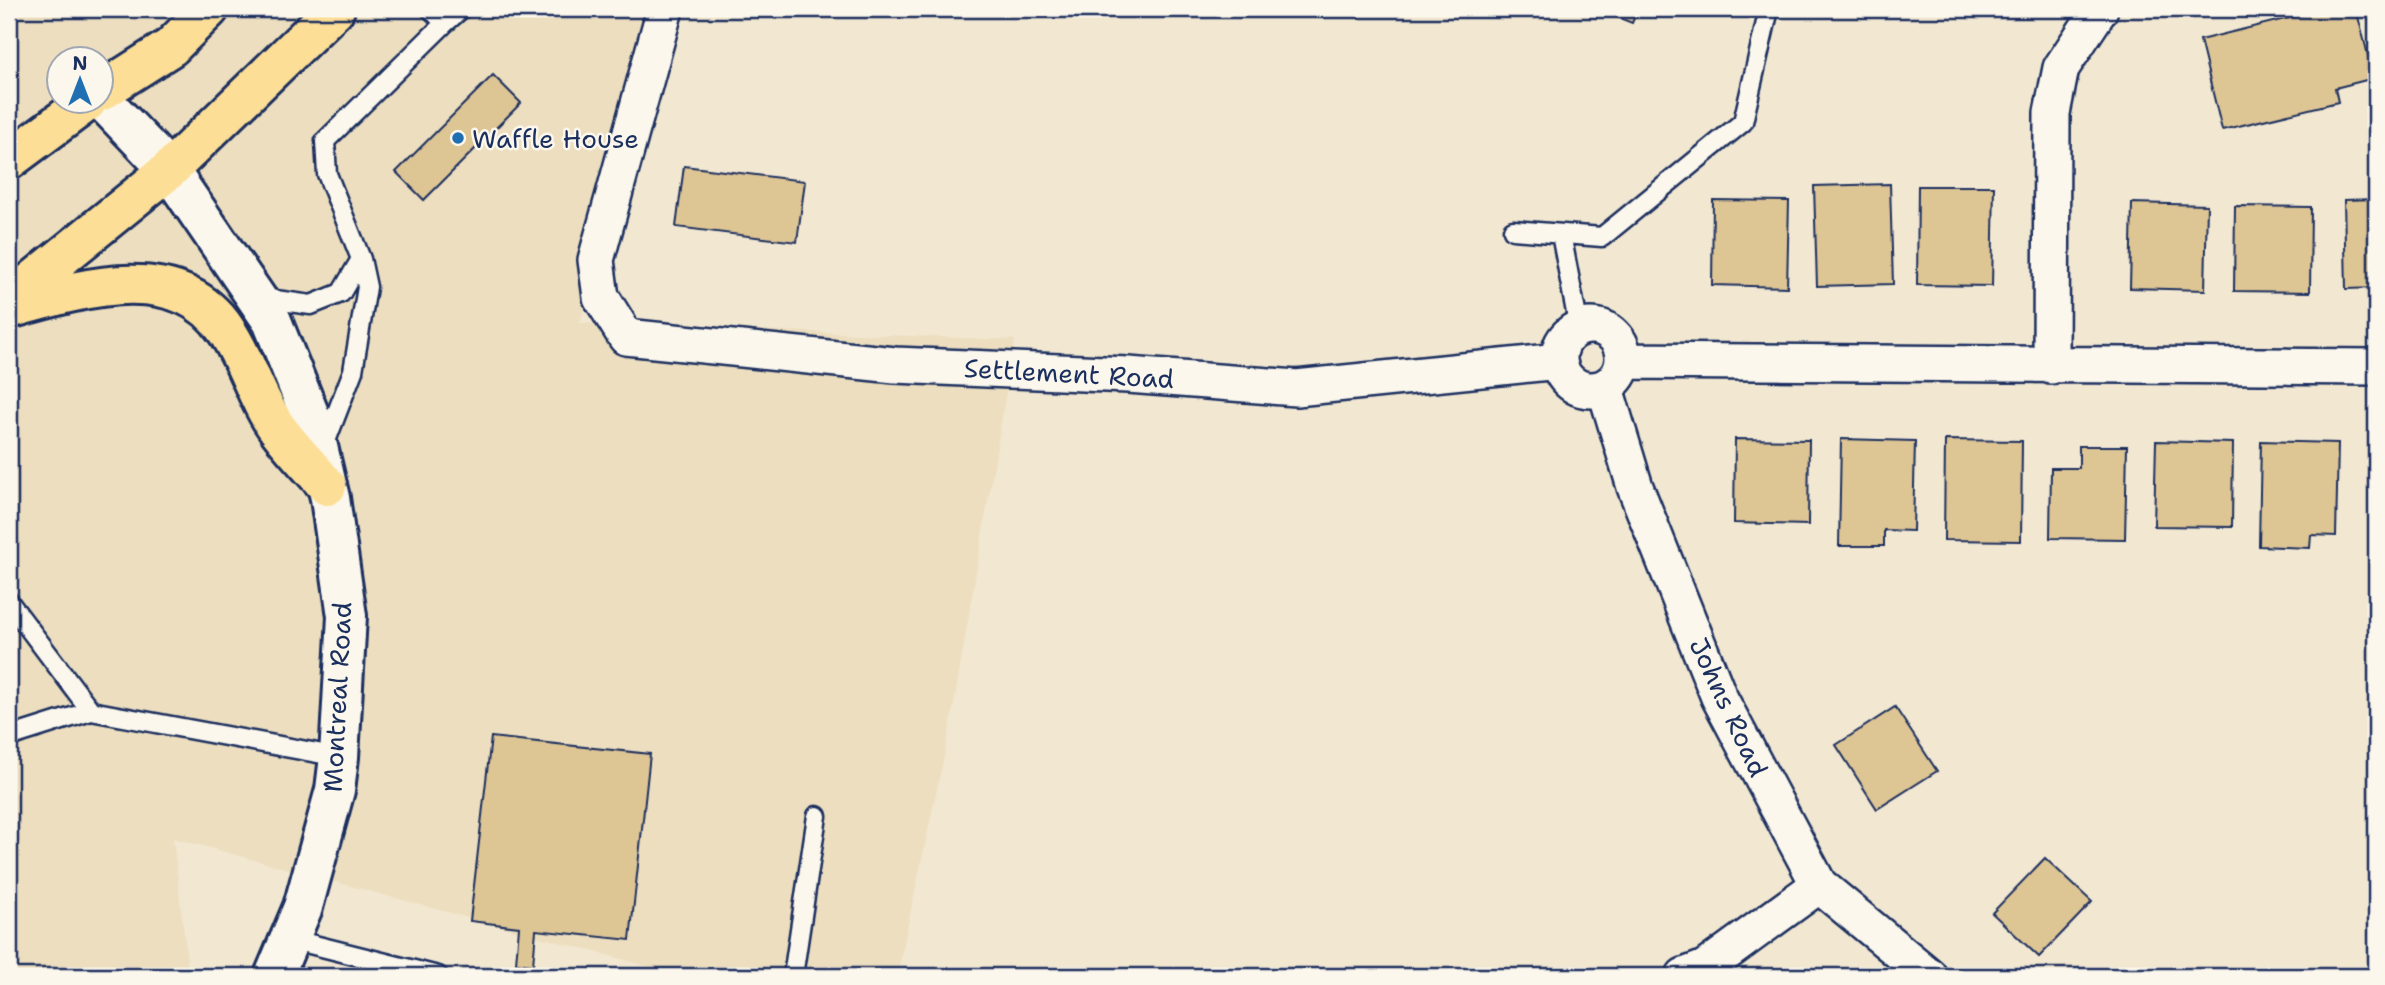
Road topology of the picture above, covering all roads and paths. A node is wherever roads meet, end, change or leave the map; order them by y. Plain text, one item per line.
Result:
1 (209, 9) edge
2 (335, 9) edge
3 (431, 9) edge
4 (461, 9) edge
5 (665, 9) edge
6 (1769, 9) edge
7 (2100, 9) edge
8 (445, 23) junction
9 (116, 82) edge
10 (116, 115) edge
11 (68, 116) edge
12 (9, 160) edge
13 (169, 170) junction
14 (1513, 230) dead end
15 (1561, 234) junction
16 (361, 259) junction
17 (255, 297) junction
18 (9, 300) edge
19 (9, 309) edge
20 (1579, 328) junction
21 (1559, 361) junction
22 (2051, 366) junction
23 (2376, 367) edge
24 (1615, 374) junction
25 (324, 471) junction
26 (10, 605) edge
27 (91, 711) junction
28 (9, 737) edge
29 (340, 757) junction
30 (817, 816) dead end
31 (1819, 885) junction
32 (290, 939) junction
33 (274, 976) edge
34 (438, 976) edge
35 (793, 976) edge
36 (1684, 976) edge
37 (1929, 976) edge

1 - 9 main road
2 - 13 main road
3 - 8 lane
4 - 8 lane
5 - 21 street, Settlement Road
6 - 15 lane
7 - 22 street
8 - 16 lane
10 - 13 street, Montreal Road
11 - 12 main road
13 - 17 street, Montreal Road
13 - 18 main road
14 - 15 lane
15 - 20 lane
16 - 17 lane
16 - 25 lane
17 - 25 street, Montreal Road
19 - 25 main road
20 - 21 street
20 - 24 street
21 - 24 street
22 - 23 street
22 - 24 street
24 - 31 street, Johns Road
25 - 29 street, Montreal Road
26 - 27 lane
27 - 28 lane
27 - 29 lane
29 - 32 street, Montreal Road
30 - 35 lane
31 - 36 street
31 - 37 street, Johns Road
32 - 33 street, Montreal Road
32 - 34 lane

